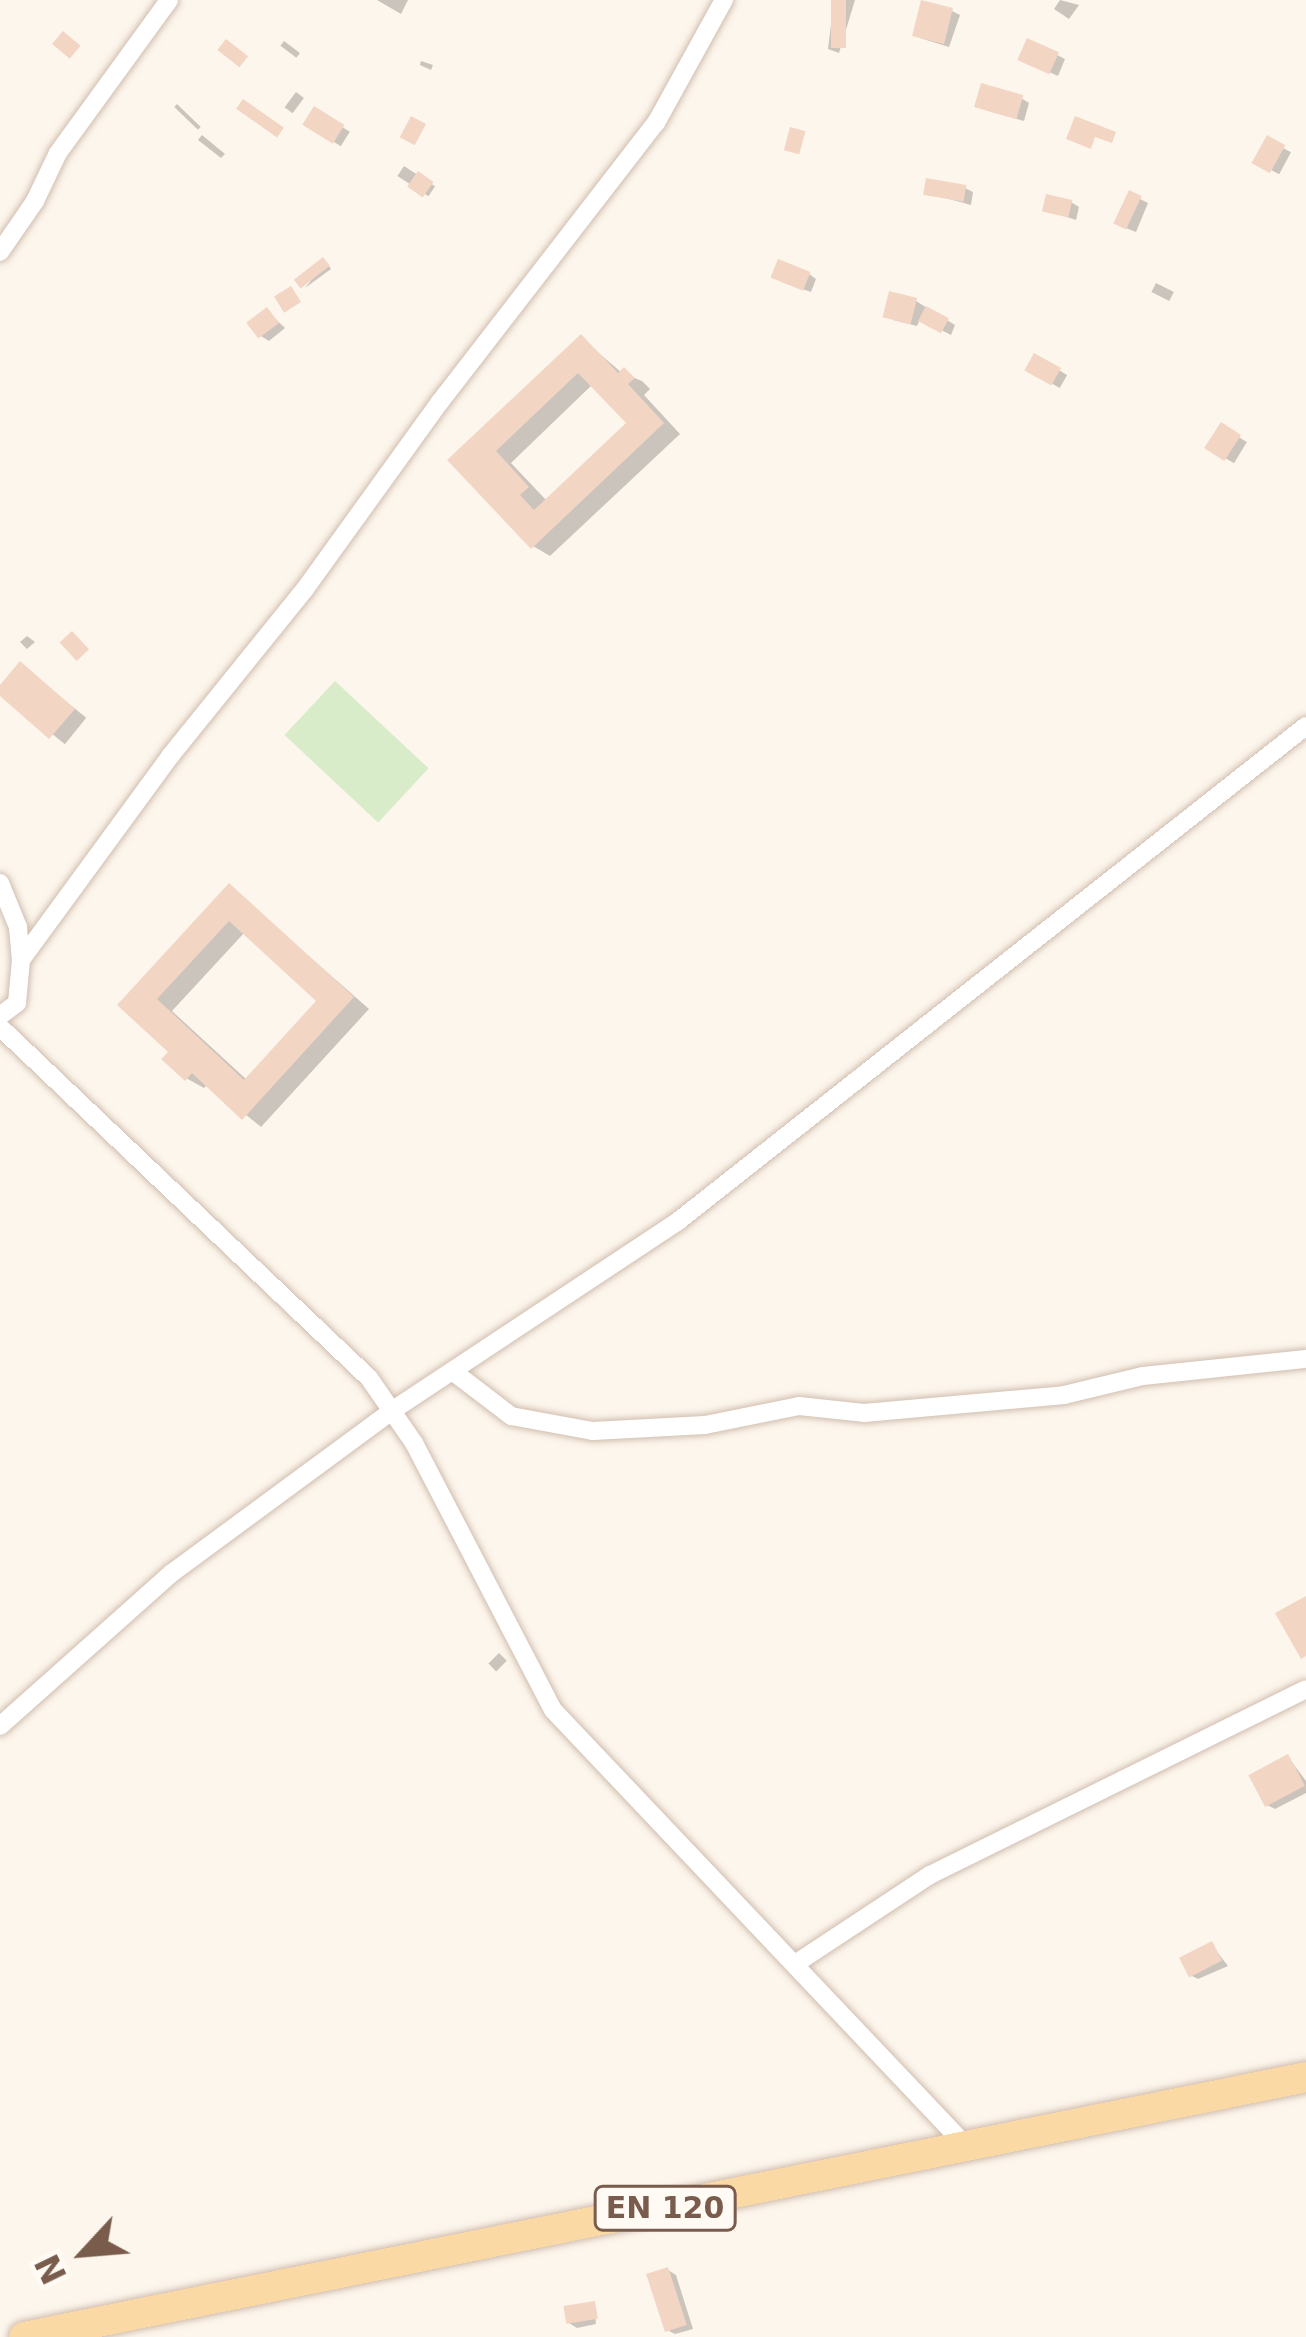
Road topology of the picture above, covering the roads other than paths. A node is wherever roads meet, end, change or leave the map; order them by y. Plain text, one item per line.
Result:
1 (169, 0) edge
2 (724, 0) edge
3 (0, 252) edge
4 (1306, 725) edge
5 (0, 883) edge
6 (20, 966) junction
7 (0, 980) edge
8 (0, 1016) edge
9 (0, 1027) edge
10 (1306, 1359) edge
11 (455, 1373) junction
12 (393, 1410) junction
13 (1306, 1689) edge
14 (0, 1726) edge
15 (795, 1964) junction
16 (1306, 2077) edge
17 (968, 2148) junction
18 (24, 2337) edge

1 - 3 street
2 - 6 street
4 - 11 street
5 - 6 street
6 - 7 street
6 - 8 street
9 - 12 street
10 - 11 street
11 - 12 street
12 - 14 street
12 - 15 street
13 - 15 street
15 - 17 street
16 - 17 main road, EN 120
17 - 18 main road, EN 120

